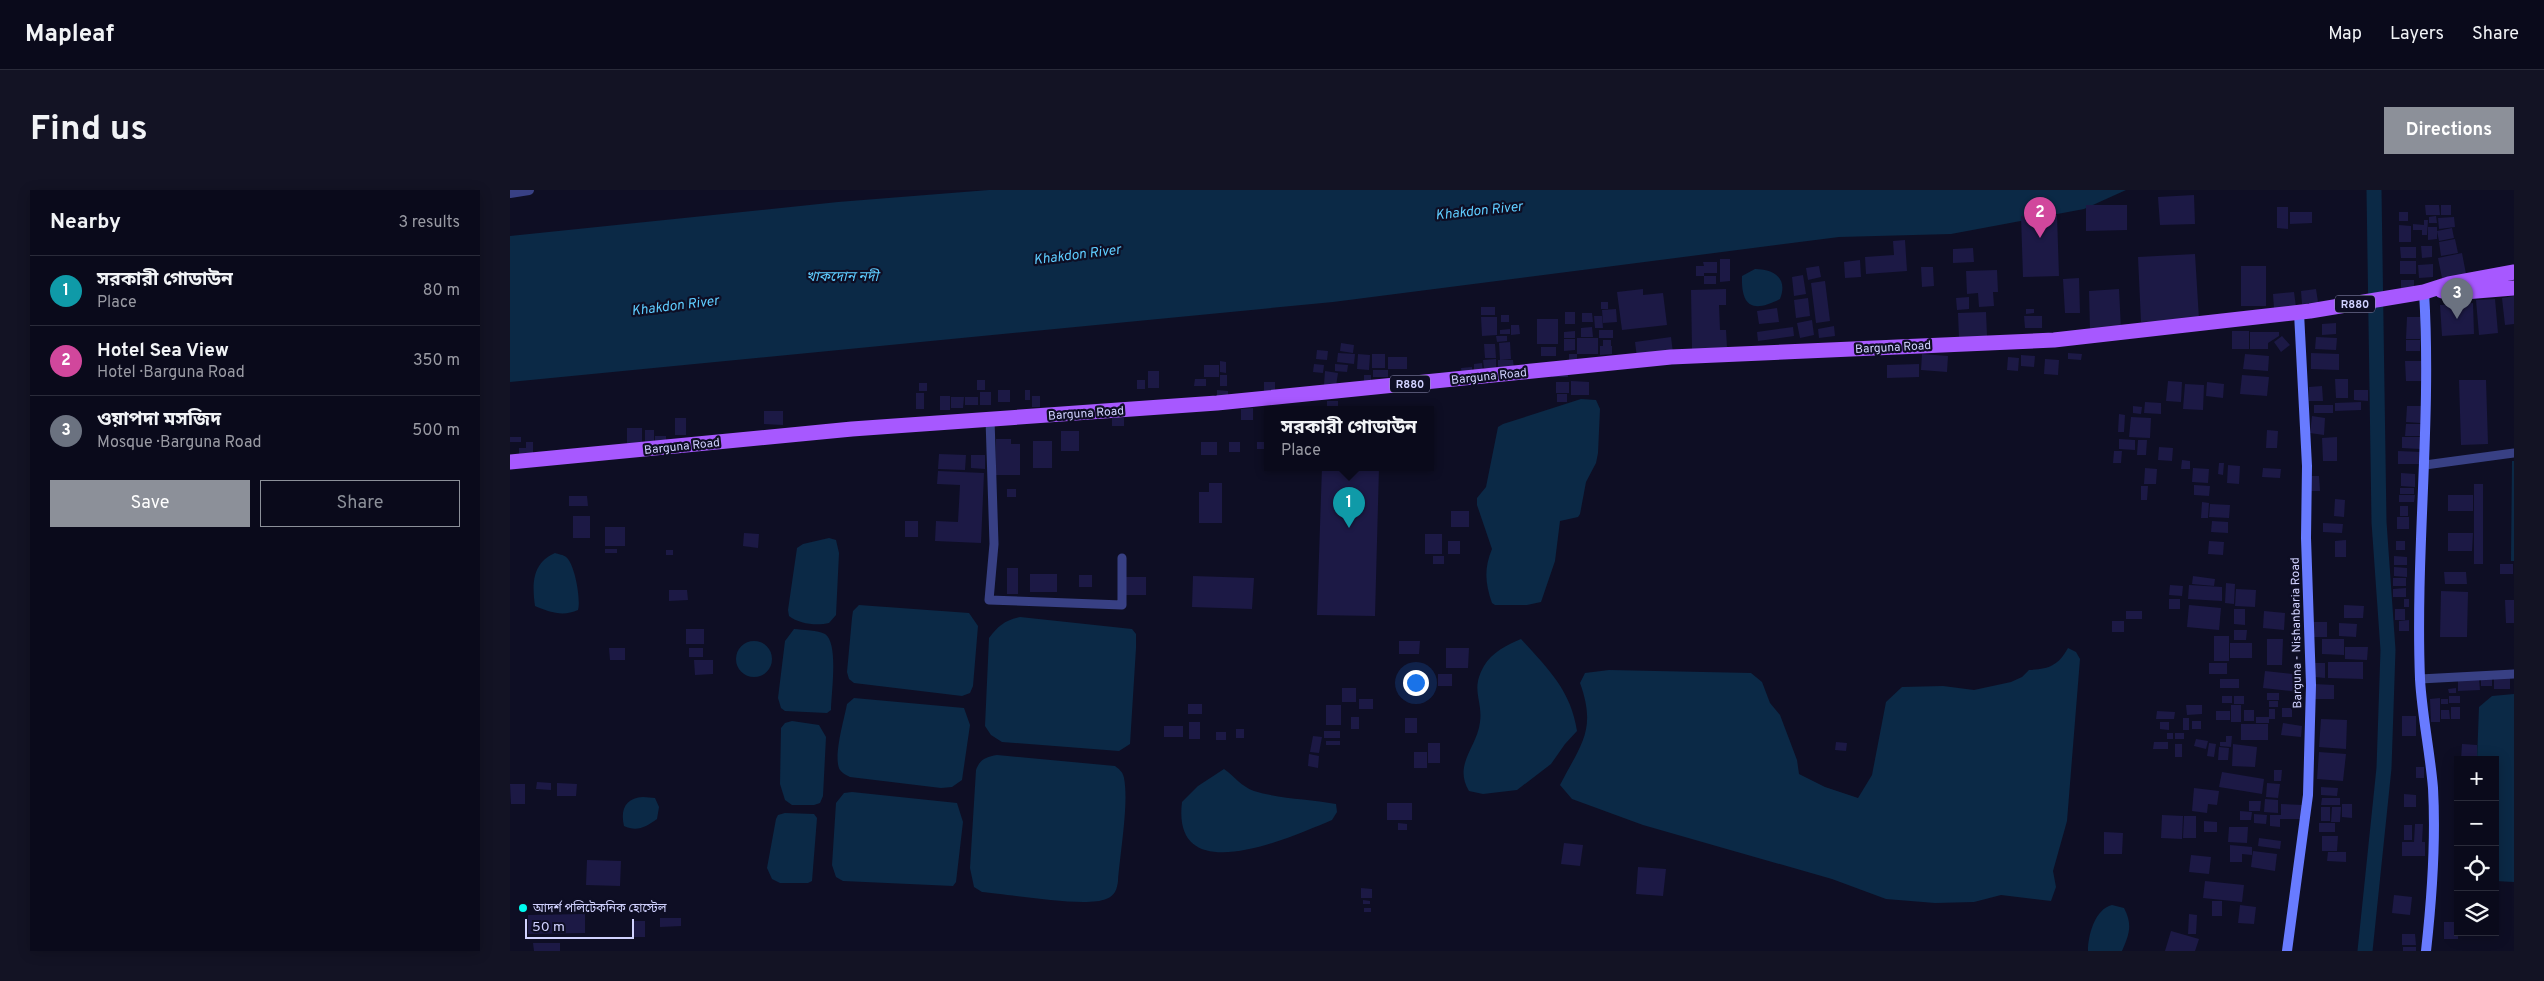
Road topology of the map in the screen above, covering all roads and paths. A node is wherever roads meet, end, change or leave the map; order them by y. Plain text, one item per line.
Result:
1 (529, 190) edge
2 (510, 193) edge
3 (2514, 272) edge
4 (2514, 288) edge
5 (2431, 291) junction
6 (2305, 312) junction
7 (990, 419) junction
8 (2514, 452) edge
9 (510, 462) edge
10 (2425, 465) junction
11 (1122, 558) dead end
12 (2514, 674) edge
13 (2420, 679) junction
14 (2286, 951) edge
15 (2426, 951) edge

1 - 2 street
3 - 5 main road, Barguna Road / R880
4 - 5 main road, Barguna Road / R880
5 - 6 main road, Barguna Road / R880
5 - 10 street
6 - 7 main road, Barguna Road / R880
6 - 14 street, Barguna - Nishanbaria Road
7 - 9 main road, Barguna Road / R880
7 - 11 lane
8 - 10 lane
10 - 13 street
12 - 13 lane
13 - 15 street

